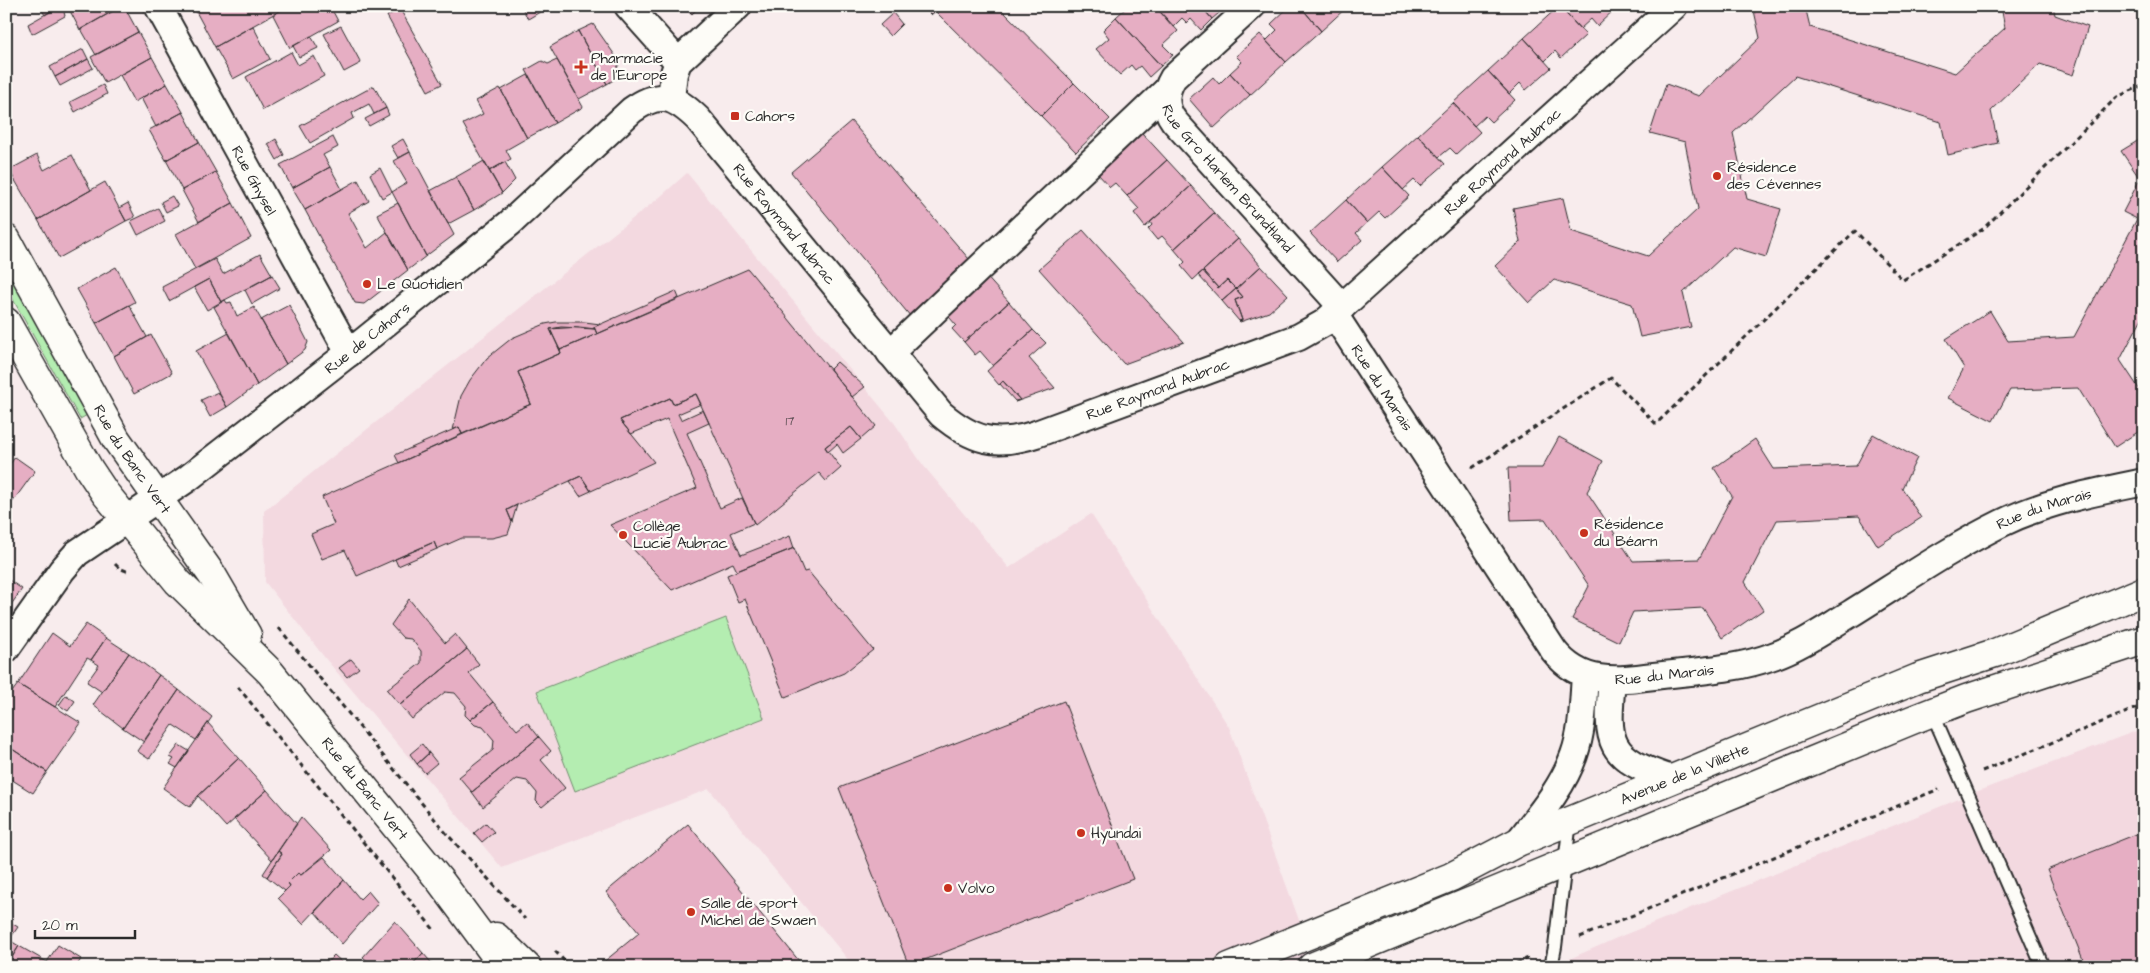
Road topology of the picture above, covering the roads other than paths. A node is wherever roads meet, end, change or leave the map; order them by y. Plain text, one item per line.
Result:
1 (158, 6) edge
2 (628, 6) edge
3 (738, 6) edge
4 (1252, 6) edge
5 (1670, 8) edge
6 (678, 62) junction
7 (1166, 90) junction
8 (671, 98) junction
9 (6, 239) edge
10 (1338, 310) junction
11 (6, 322) edge
12 (890, 353) junction
13 (349, 354) junction
14 (2144, 482) edge
15 (157, 499) junction
16 (125, 519) junction
17 (2144, 591) edge
18 (2144, 640) edge
19 (6, 649) edge
20 (270, 672) junction
21 (1585, 675) junction
22 (1612, 680) junction
23 (1932, 712) junction
24 (1672, 779) junction
25 (1570, 821) junction
26 (1518, 842) junction
27 (1565, 862) junction
28 (441, 882) junction
29 (504, 967) edge
30 (527, 967) edge
31 (1229, 967) edge
32 (1312, 967) edge
33 (1551, 967) edge
34 (2043, 967) edge

1 - 13 street, Rue Ghysel
2 - 6 street
3 - 6 street
4 - 7 street, Rue Gro Harlem Brundtland
5 - 10 street, Rue Raymond Aubrac
6 - 8 street
7 - 10 street, Rue Gro Harlem Brundtland
7 - 12 street
8 - 12 street, Rue Raymond Aubrac
8 - 13 street, Rue de Cahors
9 - 15 main road, Rue du Banc Vert
10 - 12 street, Rue Raymond Aubrac
10 - 21 street, Rue du Marais
11 - 16 main road, Rue du Banc Vert
13 - 15 street, Rue de Cahors
14 - 22 street, Rue du Marais
15 - 16 street, Rue de Cahors
15 - 20 main road, Rue du Banc Vert
16 - 19 street, Rue de Cahors
16 - 20 main road, Rue du Banc Vert
17 - 24 main road, Avenue de la Villette
18 - 23 main road
20 - 28 main road, Rue du Banc Vert
21 - 22 street, Rue du Marais
21 - 26 street
22 - 24 street
23 - 27 main road
23 - 34 lane
24 - 25 main road, Avenue de la Villette
25 - 26 main road, Avenue de la Villette
25 - 27 lane
26 - 31 main road, Avenue de la Villette
27 - 32 main road
27 - 33 lane
28 - 29 main road, Rue du Banc Vert
28 - 30 main road, Rue du Banc Vert

